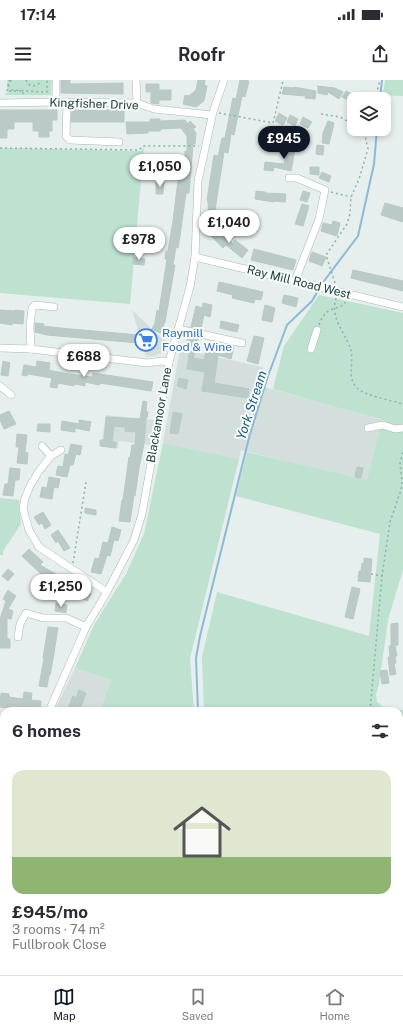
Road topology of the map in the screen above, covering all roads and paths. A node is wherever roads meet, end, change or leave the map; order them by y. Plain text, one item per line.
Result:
1 (10, 80) edge
2 (26, 80) edge
3 (41, 80) edge
4 (47, 80) edge
5 (56, 80) edge
6 (136, 80) edge
7 (224, 80) edge
8 (380, 80) edge
9 (283, 81) dead end
10 (33, 86) junction
11 (7, 90) junction
12 (33, 92) junction
13 (377, 92) edge
14 (17, 95) dead end
15 (56, 102) junction
16 (67, 102) junction
17 (0, 103) edge
18 (137, 103) junction
19 (212, 114) junction
20 (321, 114) dead end
21 (347, 121) edge
22 (365, 136) edge
23 (118, 142) dead end
24 (289, 178) dead end
25 (325, 190) junction
26 (351, 197) junction
27 (195, 257) junction
28 (334, 277) dead end
29 (295, 281) junction
30 (338, 292) junction
31 (350, 295) junction
32 (54, 307) dead end
33 (403, 307) edge
34 (334, 308) junction
35 (178, 329) junction
36 (317, 330) joint
37 (242, 343) dead end
38 (0, 348) edge
39 (31, 349) junction
40 (311, 349) dead end
41 (169, 362) junction
42 (0, 386) edge
43 (11, 395) dead end
44 (403, 404) edge
45 (368, 428) dead end
46 (403, 428) edge
47 (42, 446) dead end
48 (61, 450) dead end
49 (403, 450) edge
50 (52, 456) junction
51 (86, 482) dead end
52 (70, 568) junction
53 (371, 574) dead end
54 (382, 576) junction
55 (107, 592) junction
56 (86, 627) junction
57 (18, 638) dead end
58 (51, 707) edge
59 (370, 707) edge

1 - 11 path
2 - 10 path
3 - 10 path
4 - 12 path
5 - 15 street
6 - 18 street
7 - 19 street, Blackamoor Lane
8 - 13 path
9 - 19 path
10 - 12 path
11 - 12 path
11 - 14 path
15 - 16 street, Kingfisher Drive
15 - 17 street, Kingfisher Drive
16 - 18 street, Kingfisher Drive
16 - 23 street
18 - 19 street, Kingfisher Drive
19 - 27 street, Blackamoor Lane
20 - 21 path
22 - 26 path
24 - 25 street
25 - 26 path
25 - 29 street
26 - 28 path
27 - 29 street, Ray Mill Road West
27 - 35 street, Blackamoor Lane
29 - 30 street, Ray Mill Road West
30 - 31 street, Ray Mill Road West
30 - 34 path
31 - 33 street, Ray Mill Road West
31 - 34 path
32 - 39 street
34 - 36 path
34 - 44 path
35 - 37 street
35 - 41 street, Blackamoor Lane
36 - 40 street
38 - 39 street
39 - 41 street
41 - 55 street, Blackamoor Lane
42 - 43 street
45 - 46 street
47 - 50 street
48 - 50 street
49 - 54 path
50 - 52 street
51 - 52 path
52 - 55 street
53 - 54 path
54 - 59 path
55 - 56 street, Blackamoor Lane
56 - 57 street
56 - 58 street, Blackamoor Lane

